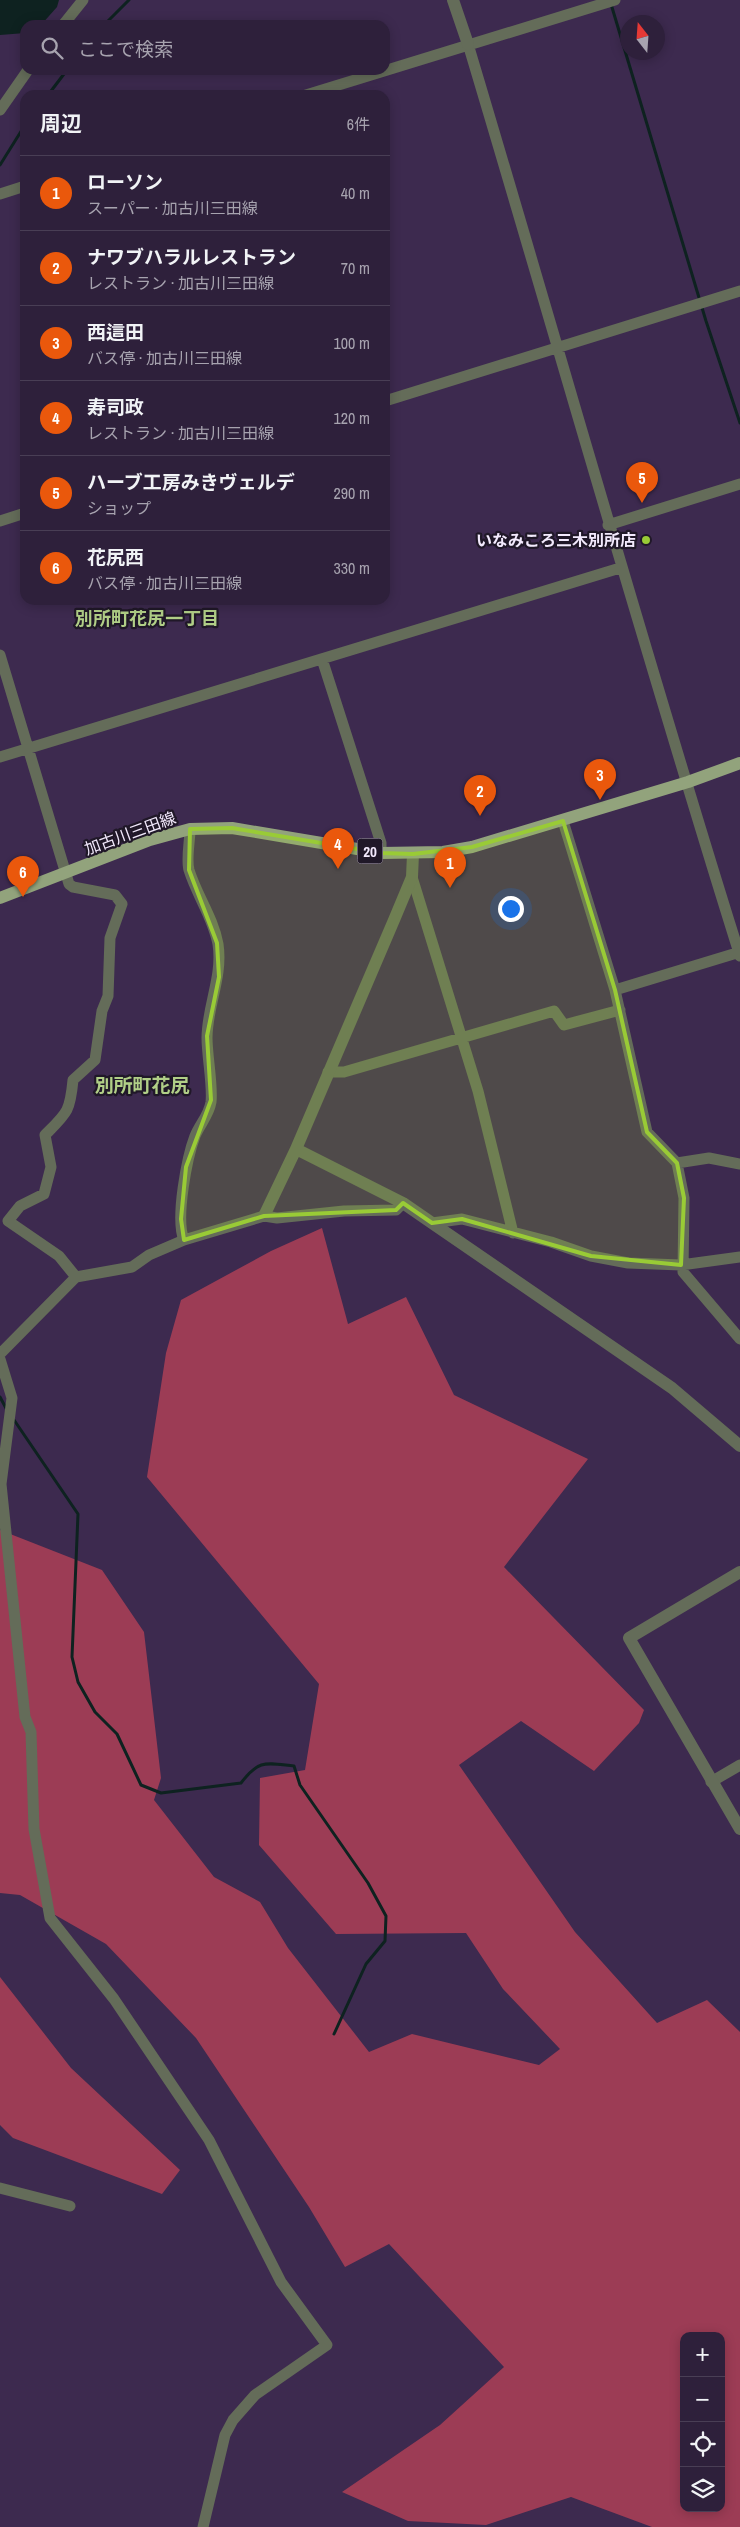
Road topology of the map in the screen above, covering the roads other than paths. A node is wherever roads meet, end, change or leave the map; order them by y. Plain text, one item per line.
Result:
1 (83, 0) edge
2 (454, 0) edge
3 (615, 0) edge
4 (66, 20) edge
5 (468, 44) junction
6 (390, 69) edge
7 (24, 75) edge
8 (370, 75) edge
9 (322, 90) edge
10 (0, 110) edge
11 (20, 188) edge
12 (0, 194) edge
13 (740, 290) edge
14 (558, 346) junction
15 (390, 399) edge
16 (740, 484) edge
17 (20, 515) edge
18 (0, 521) edge
19 (608, 525) junction
20 (620, 568) junction
21 (0, 655) edge
22 (322, 659) junction
23 (28, 748) junction
24 (0, 757) edge
25 (740, 762) edge
26 (688, 782) junction
27 (563, 821) junction
28 (190, 829) junction
29 (381, 853) junction
30 (413, 854) junction
31 (66, 874) junction
32 (412, 877) junction
33 (0, 898) edge
34 (740, 954) edge
35 (615, 990) junction
36 (620, 1010) junction
37 (462, 1037) junction
38 (328, 1072) junction
39 (296, 1149) junction
40 (677, 1163) junction
41 (740, 1164) edge
42 (403, 1203) junction
43 (264, 1216) junction
44 (4, 1217) edge
45 (432, 1223) junction
46 (513, 1233) junction
47 (184, 1240) junction
48 (740, 1257) edge
49 (682, 1265) junction
50 (76, 1278) junction
51 (740, 1340) edge
52 (0, 1354) edge
53 (0, 1359) edge
54 (740, 1446) edge
55 (740, 1572) edge
56 (740, 1765) edge
57 (711, 1782) junction
58 (740, 1829) edge
59 (0, 2188) edge
60 (70, 2206) dead end
61 (203, 2527) edge

1 - 4 street
2 - 5 street
3 - 5 street
5 - 6 street
5 - 14 street
7 - 10 street
8 - 9 street
11 - 12 street
13 - 14 street
14 - 15 street
14 - 19 street
16 - 19 street
17 - 18 street
19 - 20 street
20 - 22 street
20 - 26 street
21 - 23 street
22 - 23 street
22 - 29 street
23 - 24 street
23 - 31 street
25 - 26 main road, 加古川三田線 / 20
26 - 27 main road, 加古川三田線 / 20
26 - 34 street
27 - 30 main road, 加古川三田線 / 20
27 - 35 street
28 - 29 main road, 加古川三田線 / 20
28 - 31 main road, 加古川三田線 / 20
28 - 47 street
29 - 30 main road, 加古川三田線 / 20
30 - 32 street
31 - 33 main road, 加古川三田線 / 20
31 - 44 street
32 - 37 street
32 - 38 street
34 - 35 street
35 - 36 street
36 - 37 street
36 - 40 street
37 - 38 street
37 - 46 street
38 - 39 street
39 - 42 street
39 - 43 street
40 - 41 street
40 - 49 street
42 - 43 street
42 - 45 street
43 - 47 street
44 - 50 street
45 - 46 street
45 - 54 street
46 - 49 street
47 - 50 street
48 - 49 street
49 - 51 street
50 - 52 street
53 - 61 street
55 - 57 street
56 - 57 street
57 - 58 street
59 - 60 street

